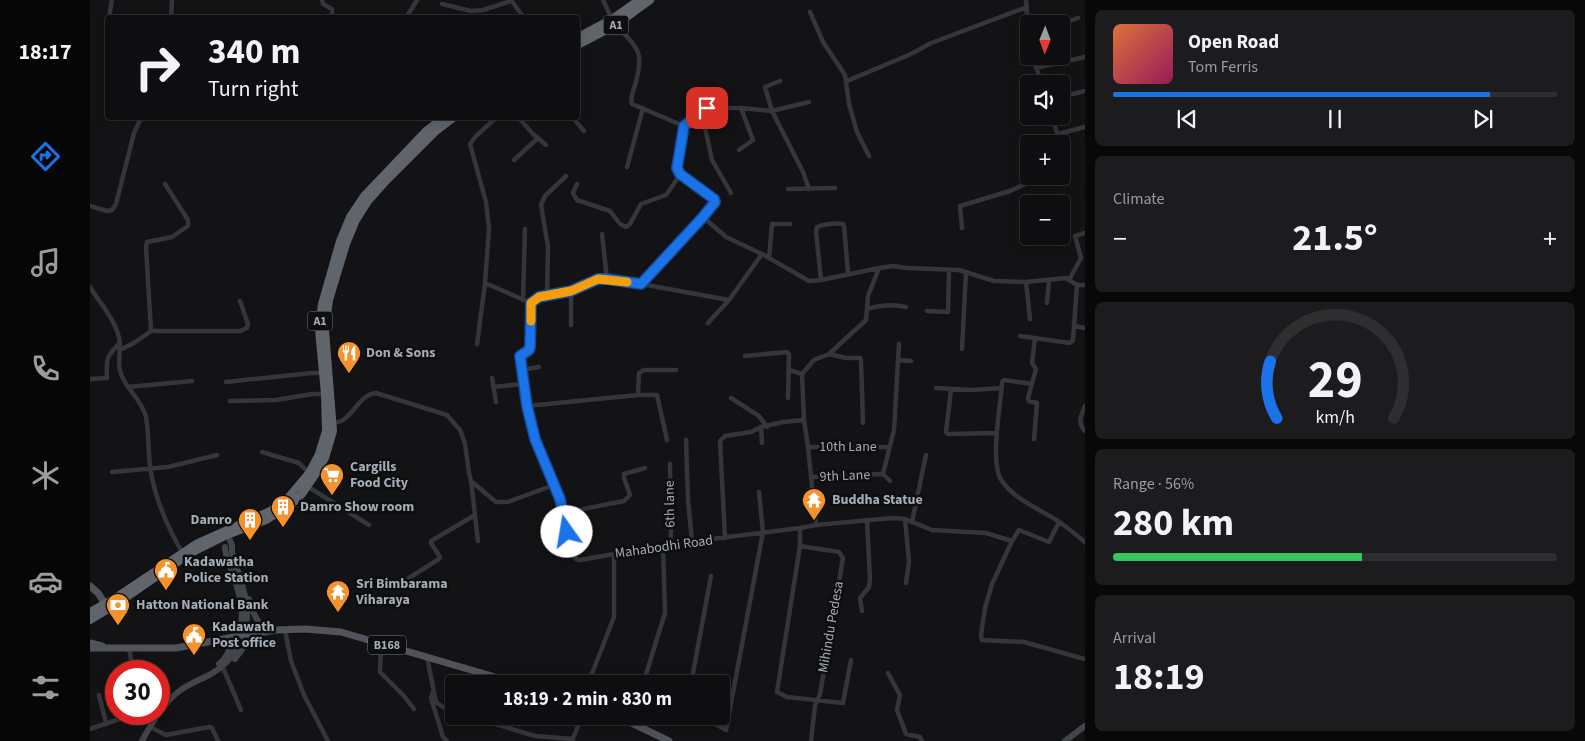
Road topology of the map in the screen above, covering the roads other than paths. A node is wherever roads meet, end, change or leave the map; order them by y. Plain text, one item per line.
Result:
1 (112, 0) edge
2 (172, 0) edge
3 (322, 0) edge
4 (416, 0) edge
5 (511, 0) edge
6 (603, 0) edge
7 (650, 0) edge
8 (1026, 0) edge
9 (637, 1) edge
10 (442, 4) dead end
11 (1027, 7) junction
12 (810, 12) dead end
13 (110, 15) edge
14 (171, 15) edge
15 (332, 15) edge
16 (408, 15) edge
17 (522, 15) edge
18 (1028, 15) edge
19 (1078, 18) dead end
20 (1070, 21) edge
21 (614, 22) junction
22 (580, 36) edge
23 (580, 44) edge
24 (1085, 57) edge
25 (1035, 65) edge
26 (1036, 68) junction
27 (1039, 75) edge
28 (780, 81) dead end
29 (847, 81) junction
30 (1085, 91) edge
31 (1070, 95) edge
32 (809, 102) dead end
33 (643, 108) junction
34 (741, 108) junction
35 (772, 111) junction
36 (702, 114) junction
37 (140, 120) edge
38 (440, 120) edge
39 (450, 120) edge
40 (494, 120) edge
41 (521, 120) edge
42 (575, 120) edge
43 (1055, 125) edge
44 (684, 126) junction
45 (1085, 127) edge
46 (584, 131) dead end
47 (1058, 134) joint
48 (538, 138) junction
49 (546, 145) dead end
50 (739, 150) dead end
51 (869, 156) dead end
52 (514, 160) dead end
53 (627, 167) dead end
54 (680, 174) junction
55 (566, 176) dead end
56 (165, 184) dead end
57 (577, 184) dead end
58 (1023, 185) edge
59 (835, 188) dead end
60 (788, 189) dead end
61 (809, 189) junction
62 (731, 193) dead end
63 (90, 206) edge
64 (703, 217) junction
65 (790, 224) dead end
66 (962, 228) dead end
67 (525, 229) dead end
68 (1085, 233) edge
69 (602, 234) dead end
70 (762, 254) junction
71 (769, 258) junction
72 (879, 268) junction
73 (949, 270) junction
74 (966, 272) junction
75 (848, 273) junction
76 (607, 279) junction
77 (821, 280) junction
78 (1049, 280) junction
79 (1069, 280) junction
80 (1026, 282) junction
81 (485, 283) junction
82 (641, 284) junction
83 (1078, 285) junction
84 (1085, 285) edge
85 (90, 287) edge
86 (571, 291) junction
87 (547, 295) junction
88 (523, 300) junction
89 (729, 300) junction
90 (240, 301) dead end
91 (531, 303) junction
92 (1047, 303) dead end
93 (906, 307) dead end
94 (867, 309) junction
95 (927, 311) dead end
96 (1030, 320) dead end
97 (708, 323) dead end
98 (571, 324) dead end
99 (1074, 326) junction
100 (1085, 328) edge
101 (151, 331) junction
102 (1020, 336) dead end
103 (1035, 338) junction
104 (120, 343) junction
105 (477, 344) dead end
106 (899, 344) dead end
107 (962, 349) dead end
108 (120, 350) junction
109 (829, 354) junction
110 (745, 356) dead end
111 (898, 360) junction
112 (910, 361) dead end
113 (539, 367) dead end
114 (521, 370) junction
115 (676, 370) dead end
116 (789, 370) junction
117 (323, 373) junction
118 (802, 374) junction
119 (492, 378) dead end
120 (90, 379) edge
121 (192, 381) dead end
122 (226, 382) dead end
123 (524, 384) junction
124 (1032, 384) junction
125 (128, 386) junction
126 (493, 387) junction
127 (936, 388) dead end
128 (1002, 388) junction
129 (951, 390) junction
130 (325, 394) junction
131 (638, 395) junction
132 (731, 398) dead end
133 (788, 398) dead end
134 (230, 401) dead end
135 (496, 402) dead end
136 (527, 406) junction
137 (1085, 406) edge
138 (804, 420) junction
139 (334, 423) junction
140 (862, 423) dead end
141 (764, 427) junction
142 (1085, 431) edge
143 (996, 433) junction
144 (1034, 439) dead end
145 (667, 440) dead end
146 (686, 440) dead end
147 (762, 443) dead end
148 (808, 447) junction
149 (888, 447) junction
150 (262, 452) dead end
151 (217, 455) dead end
152 (926, 455) dead end
153 (670, 464) dead end
154 (150, 468) junction
155 (645, 468) dead end
156 (112, 472) dead end
157 (309, 473) junction
158 (881, 475) junction
159 (812, 477) junction
160 (471, 481) junction
161 (890, 481) dead end
162 (554, 484) junction
163 (307, 486) junction
164 (759, 492) dead end
165 (562, 513) junction
166 (475, 515) junction
167 (905, 519) junction
168 (867, 520) junction
169 (912, 522) junction
170 (1059, 522) junction
171 (370, 525) dead end
172 (816, 525) junction
173 (800, 528) junction
174 (763, 532) junction
175 (223, 534) junction
176 (725, 538) junction
177 (478, 541) dead end
178 (1012, 541) junction
179 (692, 542) junction
180 (1085, 542) edge
181 (671, 544) junction
182 (232, 545) junction
183 (663, 546) junction
184 (800, 546) junction
185 (225, 547) junction
186 (182, 552) junction
187 (614, 554) junction
188 (711, 576) dead end
189 (409, 578) dead end
190 (906, 584) dead end
191 (90, 586) edge
192 (107, 607) junction
193 (862, 611) dead end
194 (90, 612) edge
195 (246, 618) junction
196 (90, 620) edge
197 (285, 630) junction
198 (268, 631) junction
199 (255, 634) junction
200 (237, 637) junction
201 (90, 644) edge
202 (381, 644) junction
203 (129, 648) junction
204 (427, 657) junction
205 (1085, 659) edge
206 (131, 660) edge
207 (851, 660) dead end
208 (224, 670) junction
209 (888, 673) dead end
210 (488, 675) edge
211 (591, 675) edge
212 (646, 675) edge
213 (693, 675) edge
214 (433, 690) junction
215 (170, 693) edge
216 (99, 695) dead end
217 (170, 700) edge
218 (818, 700) junction
219 (170, 704) edge
220 (445, 708) edge
221 (414, 709) dead end
222 (730, 709) edge
223 (241, 710) dead end
224 (105, 719) edge
225 (105, 723) edge
226 (149, 725) edge
227 (157, 725) edge
228 (499, 725) edge
229 (579, 725) edge
230 (642, 725) edge
231 (717, 725) edge
232 (727, 725) edge
233 (1085, 726) edge
234 (90, 729) edge
235 (535, 736) junction
236 (573, 740) edge
237 (142, 741) edge
238 (218, 741) edge
239 (328, 741) edge
240 (447, 741) edge
241 (531, 741) edge
242 (669, 741) edge
243 (810, 741) edge
244 (922, 741) edge
245 (1066, 741) edge

1 - 13 street
2 - 14 street
3 - 15 street
4 - 16 street
5 - 10 street
5 - 17 street
6 - 21 street
7 - 21 highway, A1
8 - 11 street
9 - 21 highway, A1
11 - 18 street
11 - 29 street
12 - 29 street
19 - 20 street
21 - 22 highway, A1
21 - 23 highway, A1
21 - 33 street
24 - 26 street
25 - 26 street
26 - 27 street
28 - 35 street
29 - 51 street
30 - 31 street
32 - 35 street
33 - 44 street
33 - 53 street
34 - 35 street
34 - 36 street
34 - 50 street
35 - 61 street
36 - 44 street
36 - 62 street
37 - 63 street
38 - 117 highway, A1
39 - 139 highway, A1
40 - 81 street
41 - 48 street
42 - 46 street
43 - 47 street
44 - 54 street
45 - 47 street
48 - 49 street
48 - 52 street
54 - 57 street
54 - 64 street
55 - 87 street
56 - 101 street
58 - 66 street
59 - 61 street
60 - 61 street
64 - 70 street
64 - 82 street
65 - 71 street
67 - 88 street
68 - 79 street
69 - 76 street
70 - 71 street
70 - 89 street
71 - 77 street
72 - 73 street
72 - 75 street
72 - 94 street
73 - 74 street
73 - 95 street
74 - 80 street
74 - 107 street
75 - 77 street
75 - 77 street
76 - 82 street
76 - 86 street
78 - 79 street
78 - 80 street
78 - 92 street
79 - 83 street
80 - 96 street
81 - 88 street
81 - 105 street
82 - 89 street
83 - 84 street
83 - 99 street
85 - 104 street
86 - 87 street
86 - 98 street
87 - 91 street
88 - 91 street
89 - 97 street
90 - 101 street
91 - 114 street
93 - 94 street
94 - 109 street
99 - 100 street
99 - 103 street
101 - 108 street
102 - 103 street
103 - 124 street
104 - 108 street
104 - 120 street
106 - 111 street
108 - 125 street
109 - 118 street
109 - 140 street
110 - 116 street
111 - 112 street
111 - 149 street
113 - 114 street
114 - 123 street, Mahabodhi Road
115 - 131 street
116 - 118 street
116 - 133 street
117 - 122 street
117 - 130 highway, A1
118 - 138 street
119 - 126 street
121 - 125 street
123 - 126 street
123 - 136 street, Mahabodhi Road
124 - 128 street
124 - 144 street
125 - 154 street
126 - 135 street
127 - 129 street
128 - 129 street
128 - 143 street
129 - 143 street
130 - 134 street
130 - 157 highway, A1
131 - 136 street
131 - 145 street
132 - 141 street
136 - 162 street, Mahabodhi Road
137 - 142 street
138 - 141 street
138 - 148 street
139 - 160 street
139 - 163 highway, A1
141 - 147 street
141 - 176 street
143 - 170 street
146 - 179 street
148 - 149 street, 10th Lane
148 - 159 street
149 - 158 street
150 - 157 street
151 - 154 street
152 - 169 street
153 - 181 street, 6th lane
154 - 156 street
154 - 186 street
155 - 165 street
157 - 175 highway, A1
158 - 159 street, 9th Lane
158 - 161 street
159 - 172 street
160 - 162 street
160 - 166 street
162 - 165 street, Mahabodhi Road
163 - 171 street
163 - 175 highway, A1
164 - 174 street
165 - 187 street, Mahabodhi Road
166 - 177 street
166 - 189 street
167 - 168 street, Mahabodhi Road
167 - 169 street
167 - 190 street
168 - 172 street, Mahabodhi Road
168 - 193 street
169 - 178 street
170 - 178 street
170 - 180 street
172 - 173 street, Mahabodhi Road
173 - 174 street, Mahabodhi Road
173 - 184 street
174 - 176 street, Mahabodhi Road
174 - 222 street
175 - 182 main road
175 - 185 main road
175 - 186 highway, A1
175 - 192 highway, A1
176 - 179 street, Mahabodhi Road
178 - 205 street
179 - 181 street, Mahabodhi Road
181 - 183 street, Mahabodhi Road
182 - 195 main road
182 - 198 main road
183 - 187 street, Mahabodhi Road
183 - 212 street
184 - 218 street
184 - 218 street, Mihindu Pedesa
185 - 195 main road
185 - 200 main road
186 - 192 highway, A1
187 - 211 street
188 - 213 street
191 - 192 main road
192 - 194 highway, A1
192 - 196 highway, A1
195 - 217 main road
197 - 198 main road, B168
197 - 202 main road, B168
197 - 239 street
198 - 199 main road, B168
199 - 200 main road, B168, bridge
199 - 208 main road
200 - 203 main road, B168
200 - 215 main road
201 - 203 main road, B168
202 - 204 main road, B168
202 - 221 street
203 - 206 street
204 - 210 main road, B168
204 - 214 street
207 - 218 street
208 - 219 main road
208 - 223 street
209 - 244 street
214 - 220 street
214 - 240 street
216 - 224 street
218 - 243 street, Mihindu Pedesa
225 - 234 street
226 - 237 main road
227 - 238 street
228 - 235 street
229 - 236 street
230 - 242 main road
231 - 232 street
233 - 245 main road
235 - 236 street
235 - 241 street

